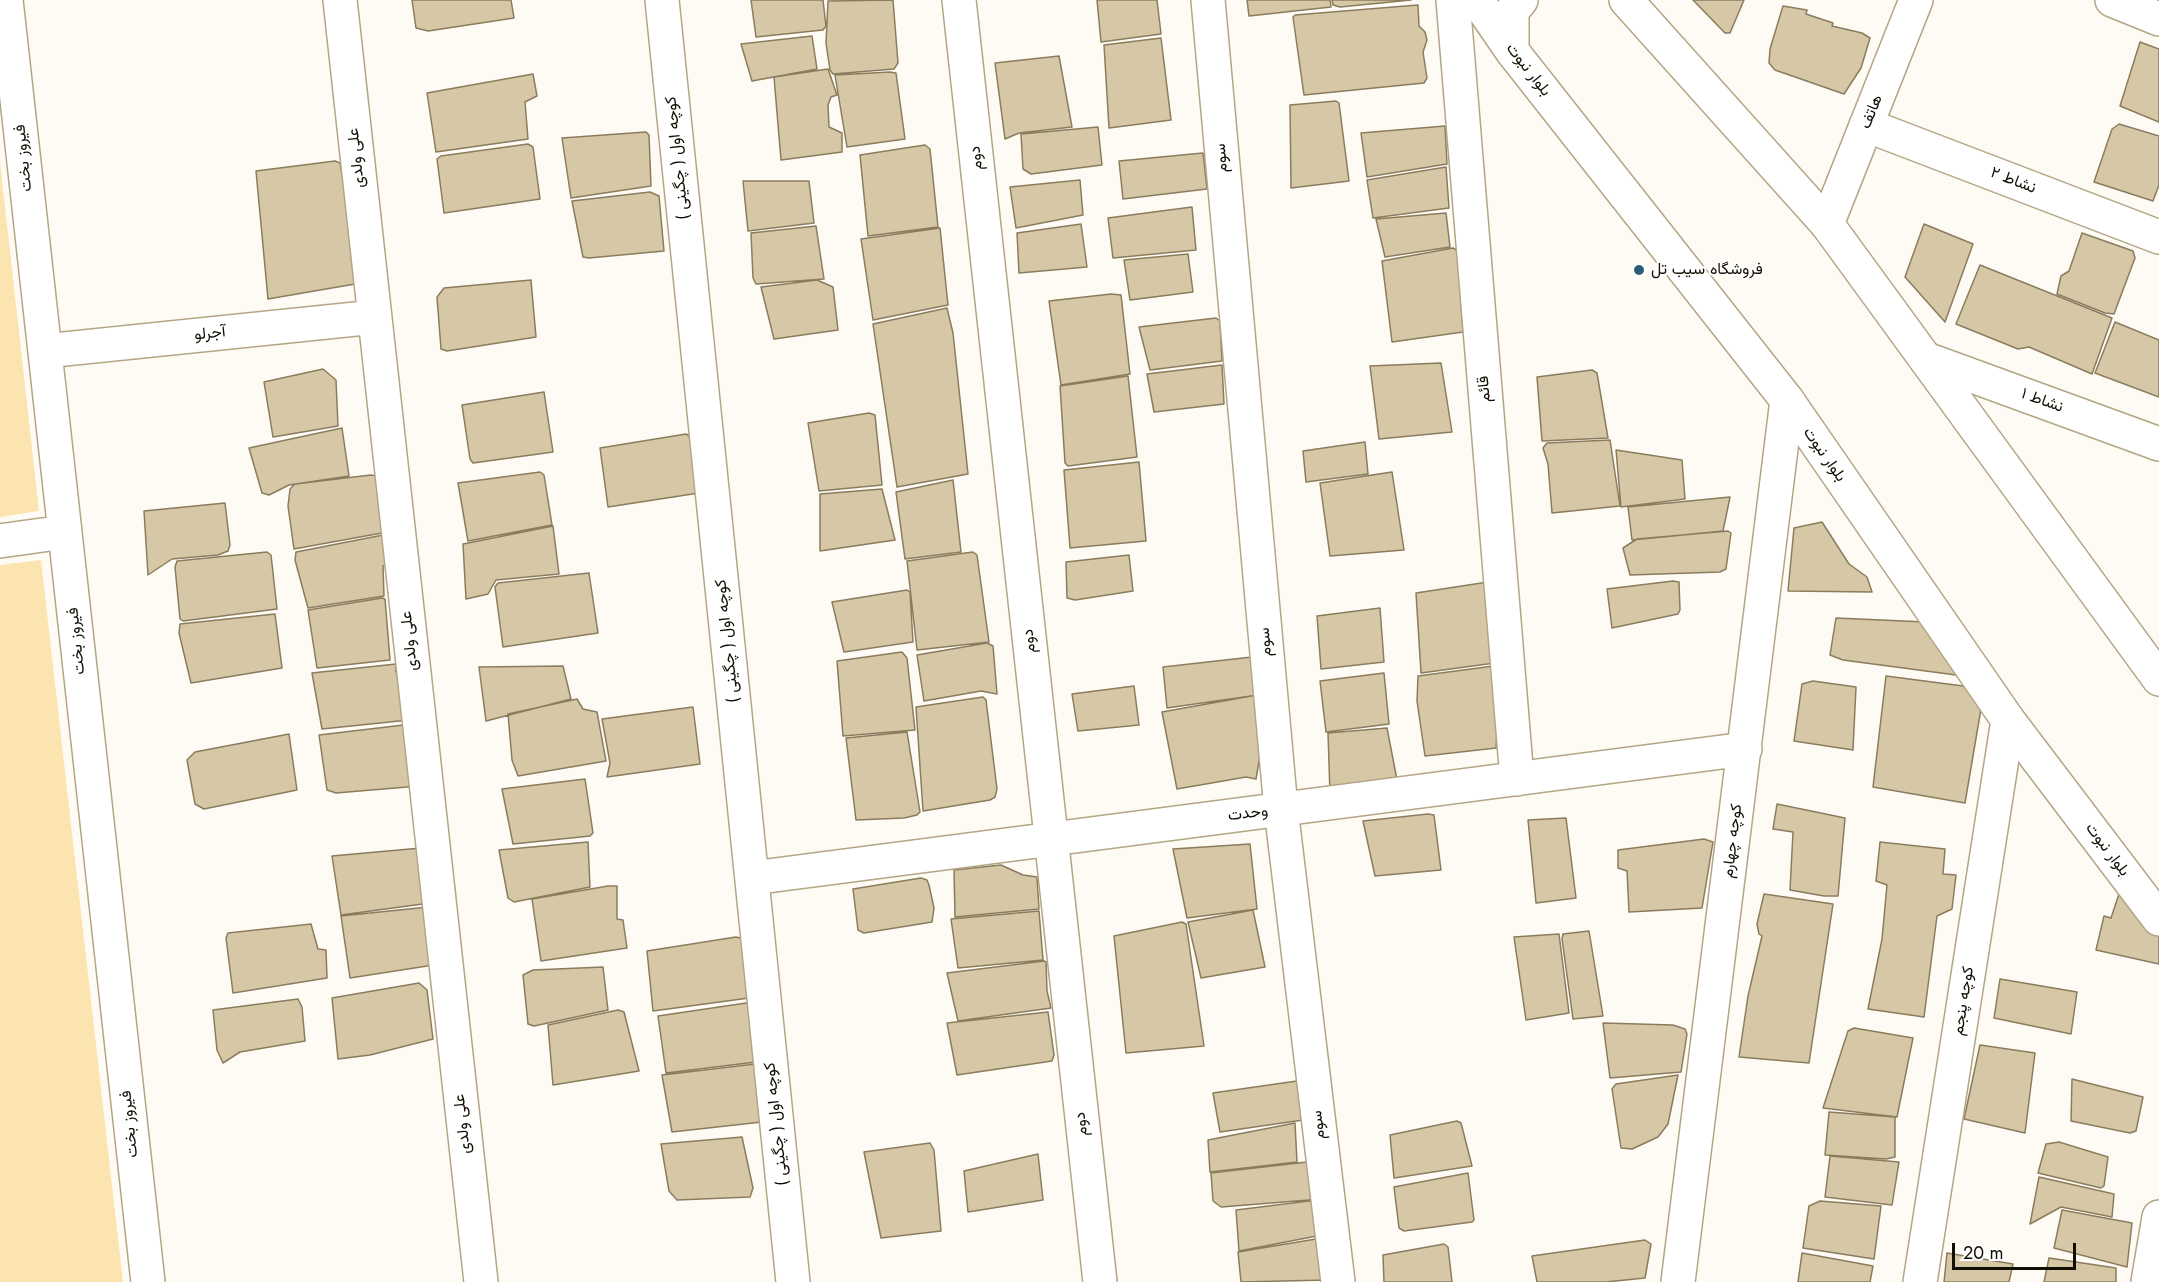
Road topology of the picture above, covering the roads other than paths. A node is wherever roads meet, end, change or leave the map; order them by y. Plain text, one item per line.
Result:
1 (6, 0) edge
2 (340, 0) edge
3 (662, 0) edge
4 (959, 0) edge
5 (1208, 0) edge
6 (1452, 0) edge
7 (1477, 0) edge
8 (1521, 0) edge
9 (1626, 0) edge
10 (1916, 0) edge
11 (2112, 0) edge
12 (2159, 19) edge
13 (1512, 51) junction
14 (1866, 125) junction
15 (1827, 224) junction
16 (2159, 237) edge
17 (375, 317) junction
18 (45, 351) junction
19 (1926, 359) junction
20 (1786, 400) junction
21 (2159, 444) edge
22 (64, 532) junction
23 (0, 541) edge
24 (2159, 680) edge
25 (2008, 720) junction
26 (1745, 749) junction
27 (1517, 779) junction
28 (1281, 809) junction
29 (1051, 839) junction
30 (752, 878) junction
31 (2159, 919) edge
32 (2159, 1217) edge
33 (148, 1282) edge
34 (481, 1282) edge
35 (793, 1282) edge
36 (1100, 1282) edge
37 (1338, 1282) edge
38 (1678, 1282) edge
39 (1920, 1282) edge
40 (2148, 1282) edge

1 - 18 street, فیروز بخت
2 - 17 street, علی ولدی
3 - 30 street, کوچه اول ( چگینی )
4 - 29 street, دوم
5 - 28 street, سوم
6 - 27 street, قائم
7 - 13 street, بلوار نبوت
8 - 13 street
9 - 15 street
10 - 14 street, هاتف
11 - 12 street
13 - 20 street, بلوار نبوت
14 - 15 street, هاتف
14 - 16 street, نشاط ۲
15 - 19 street
17 - 18 street, آجرلو
17 - 34 street, علی ولدی
18 - 22 street, فیروز بخت
19 - 21 street, نشاط ۱
19 - 24 street
20 - 25 street, بلوار نبوت
20 - 26 street, کوچه چهارم
22 - 23 street
22 - 33 street, فیروز بخت
25 - 31 street, بلوار نبوت
25 - 39 street, کوچه پنجم
26 - 27 street, وحدت
26 - 38 street, کوچه چهارم
27 - 28 street, وحدت
28 - 29 street, وحدت
28 - 37 street, سوم
29 - 30 street, وحدت
29 - 36 street, دوم
30 - 35 street, کوچه اول ( چگینی )
32 - 40 street

